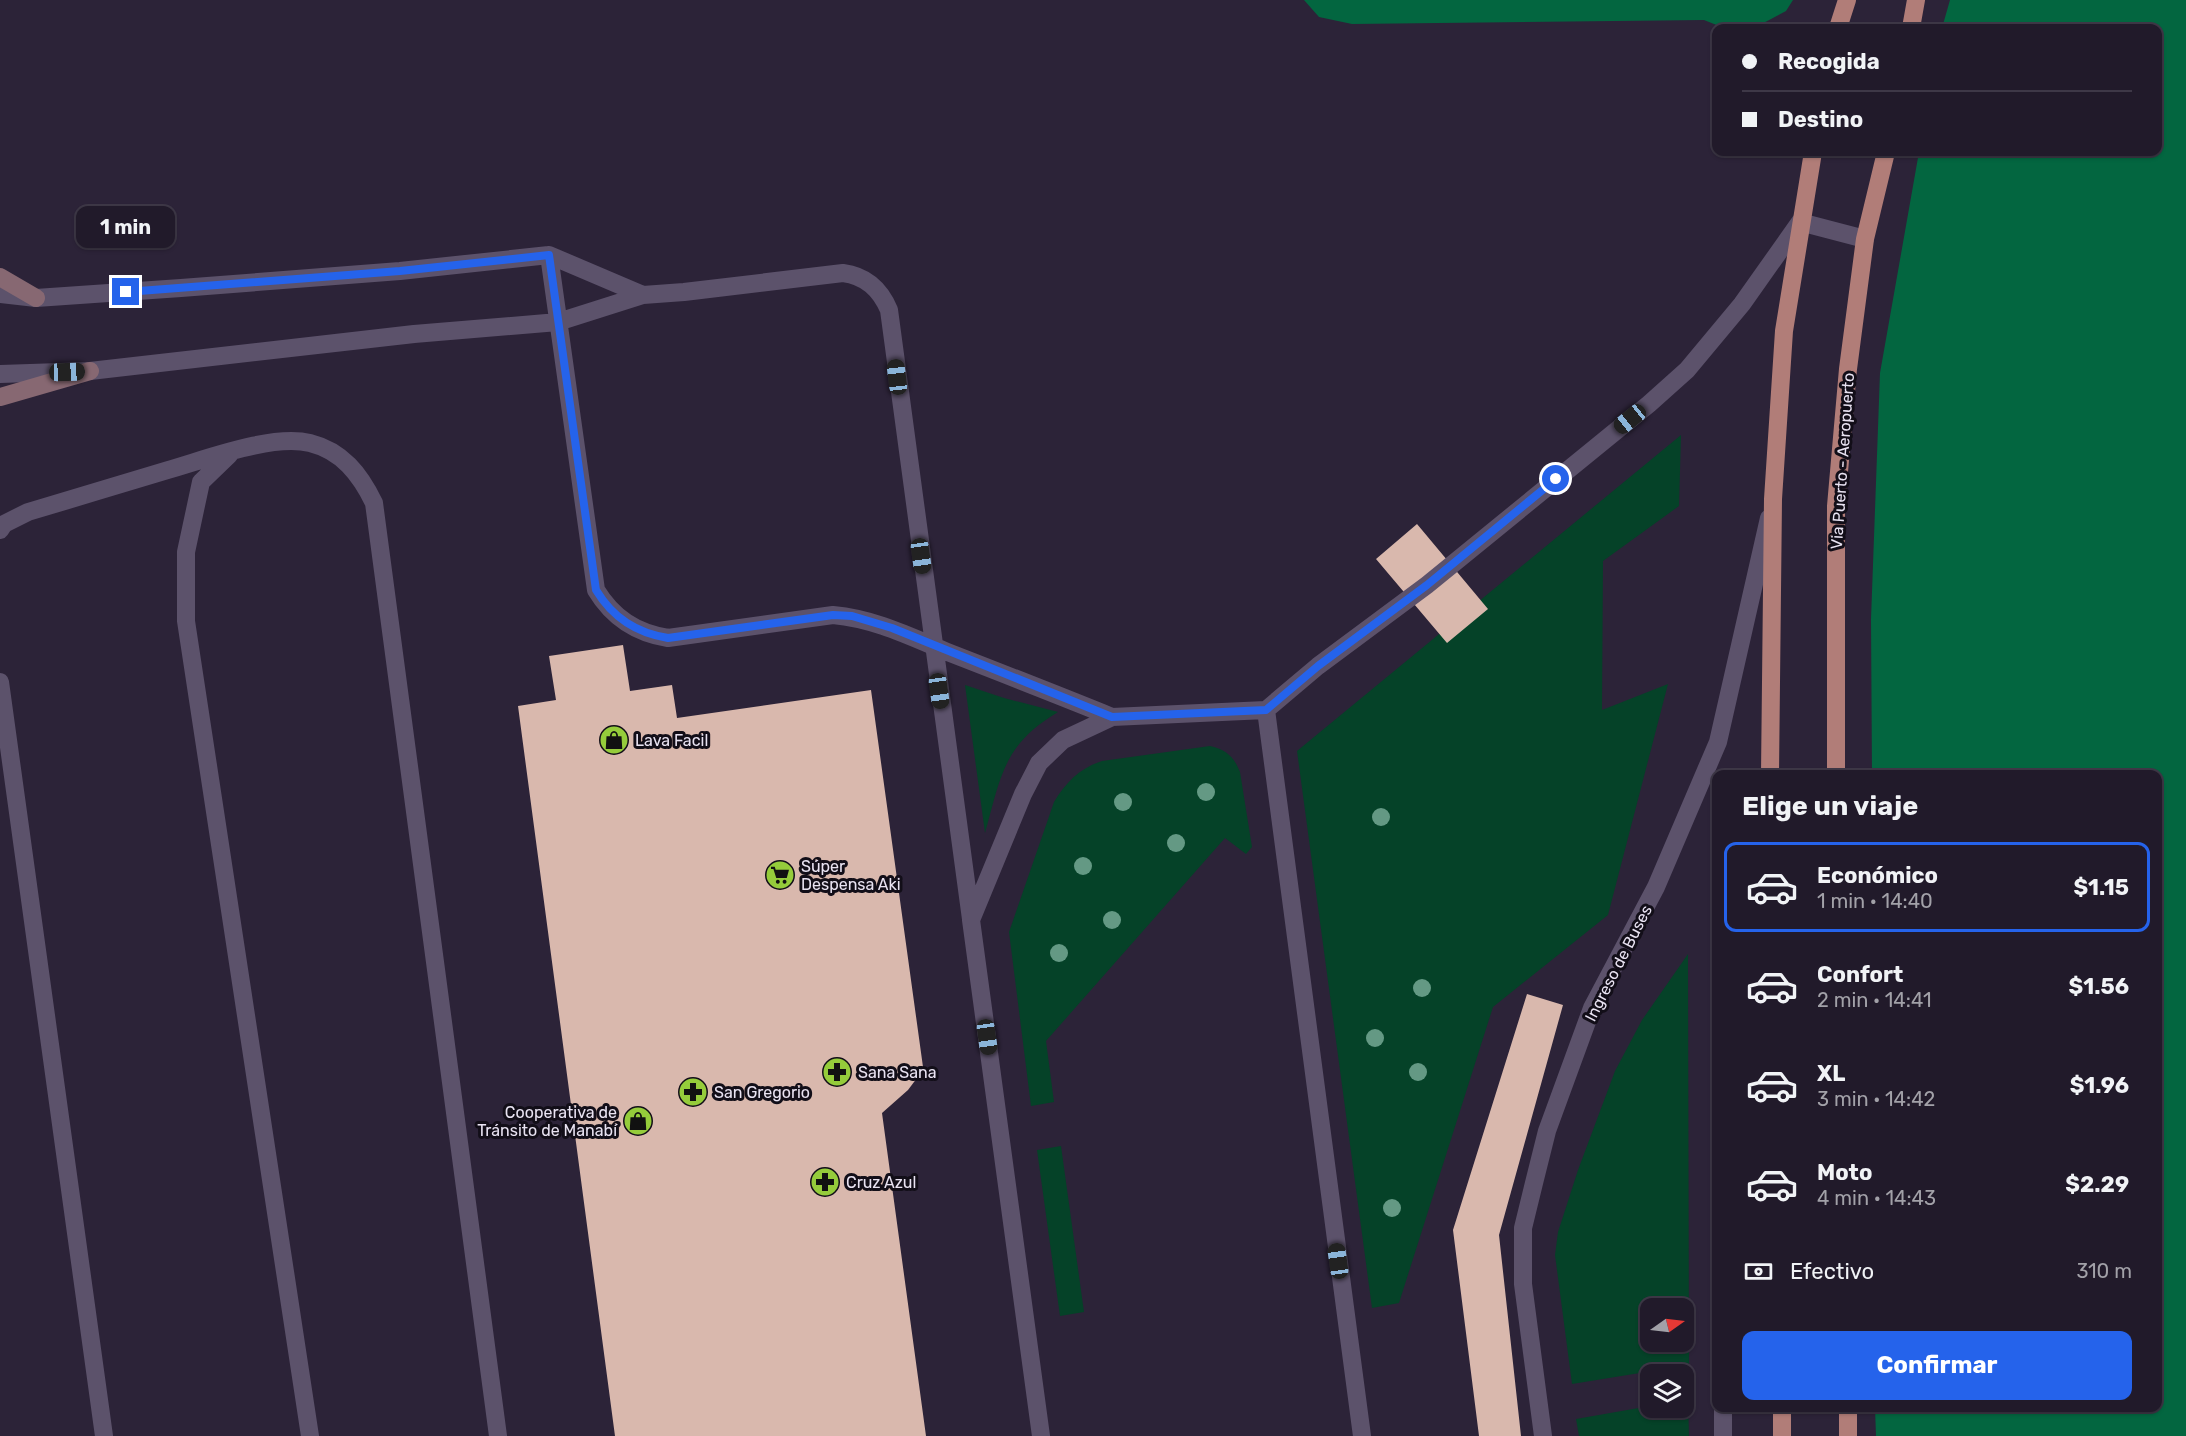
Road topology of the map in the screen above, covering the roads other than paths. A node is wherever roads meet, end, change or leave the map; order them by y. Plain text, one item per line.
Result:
1 (1847, 0) edge
2 (1916, 0) edge
3 (1839, 24) edge
4 (1912, 24) edge
5 (1812, 156) edge
6 (1885, 156) edge
7 (1800, 222) junction
8 (1865, 239) junction
9 (549, 255) junction
10 (0, 277) edge
11 (0, 294) edge
12 (643, 295) junction
13 (36, 298) junction
14 (558, 322) junction
15 (90, 371) junction
16 (0, 374) edge
17 (0, 397) edge
18 (233, 451) junction
19 (1773, 499) junction
20 (0, 530) edge
21 (933, 646) junction
22 (0, 682) edge
23 (1266, 710) junction
24 (1112, 717) junction
25 (1718, 742) junction
26 (1718, 770) edge
27 (1770, 770) edge
28 (1836, 770) edge
29 (971, 920) junction
30 (1723, 1412) edge
31 (1782, 1412) edge
32 (1848, 1412) edge
33 (104, 1436) edge
34 (310, 1436) edge
35 (498, 1436) edge
36 (1041, 1436) edge
37 (1362, 1436) edge
38 (1543, 1436) edge
39 (1724, 1436) edge
40 (1782, 1436) edge
41 (1848, 1436) edge

1 - 3 main road
2 - 4 main road
5 - 7 main road
6 - 8 main road, Via Puerto - Aeropuerto
7 - 8 lane
7 - 19 main road
7 - 23 lane
8 - 28 main road, Via Puerto - Aeropuerto
9 - 12 lane
9 - 13 lane
9 - 14 lane
10 - 13 main road
11 - 13 lane
12 - 14 lane
12 - 21 lane
14 - 15 lane
14 - 21 lane
15 - 16 lane
15 - 17 main road
18 - 20 lane
18 - 34 lane
18 - 35 lane
19 - 25 lane, Ingreso de Buses
19 - 27 main road
21 - 24 lane
21 - 29 lane
22 - 33 lane
23 - 24 lane
23 - 37 lane
24 - 29 lane
25 - 26 lane
25 - 38 lane, Ingreso de Buses
29 - 36 lane
30 - 39 lane
31 - 40 main road
32 - 41 main road

